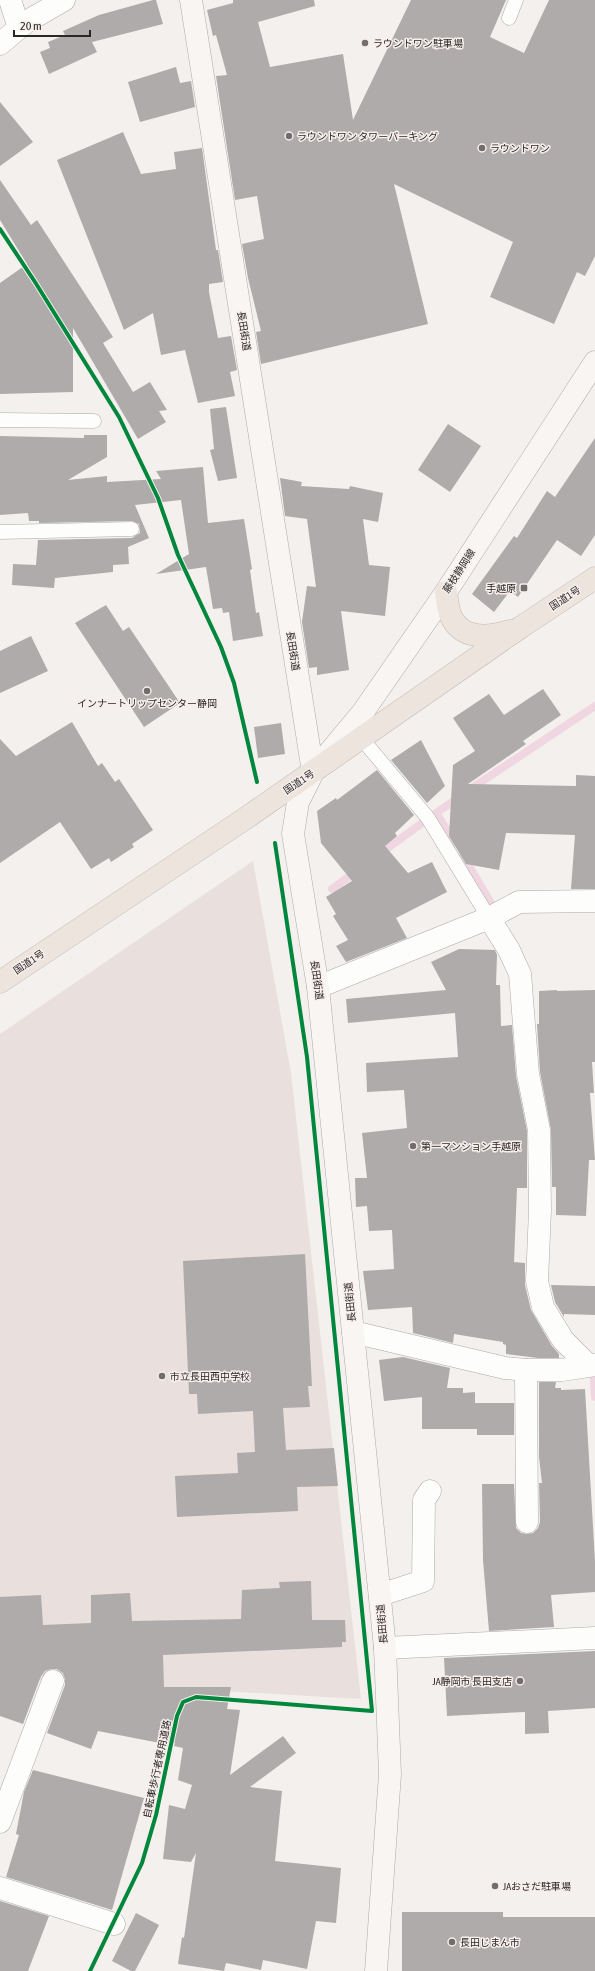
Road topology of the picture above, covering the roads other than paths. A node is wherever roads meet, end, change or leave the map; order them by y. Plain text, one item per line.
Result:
1 (10, 0) edge
2 (64, 0) edge
3 (191, 0) edge
4 (516, 0) edge
5 (509, 18) dead end
6 (19, 28) junction
7 (0, 44) edge
8 (595, 362) edge
9 (0, 420) edge
10 (94, 421) dead end
11 (132, 528) dead end
12 (0, 532) edge
13 (595, 578) edge
14 (446, 592) junction
15 (521, 627) junction
16 (362, 739) junction
17 (313, 772) junction
18 (595, 901) edge
19 (489, 918) junction
20 (0, 982) edge
21 (318, 987) junction
22 (353, 1332) junction
23 (591, 1365) edge
24 (526, 1370) junction
25 (430, 1491) dead end
26 (527, 1522) dead end
27 (380, 1595) junction
28 (595, 1638) edge
29 (385, 1648) junction
30 (53, 1681) dead end
31 (0, 1822) edge
32 (0, 1888) edge
33 (114, 1924) dead end
34 (376, 1971) edge

1 - 6 street
2 - 6 street
3 - 17 main road, 長田街道
4 - 5 lane
6 - 7 street
8 - 14 main road, 藤枝静岡線
9 - 10 lane
11 - 12 lane
13 - 15 highway, 国道1号
14 - 15 highway
14 - 17 main road, 藤枝静岡線
15 - 16 highway, 国道1号
16 - 17 highway, 国道1号
16 - 19 lane
17 - 20 highway, 国道1号
17 - 21 main road, 長田街道
18 - 19 street
19 - 21 street
19 - 23 street
21 - 22 main road, 長田街道
22 - 24 street
22 - 27 main road, 長田街道
23 - 24 street
24 - 26 street
25 - 27 street
27 - 29 main road, 長田街道
28 - 29 street
29 - 34 main road, 長田街道
30 - 31 street
32 - 33 street

